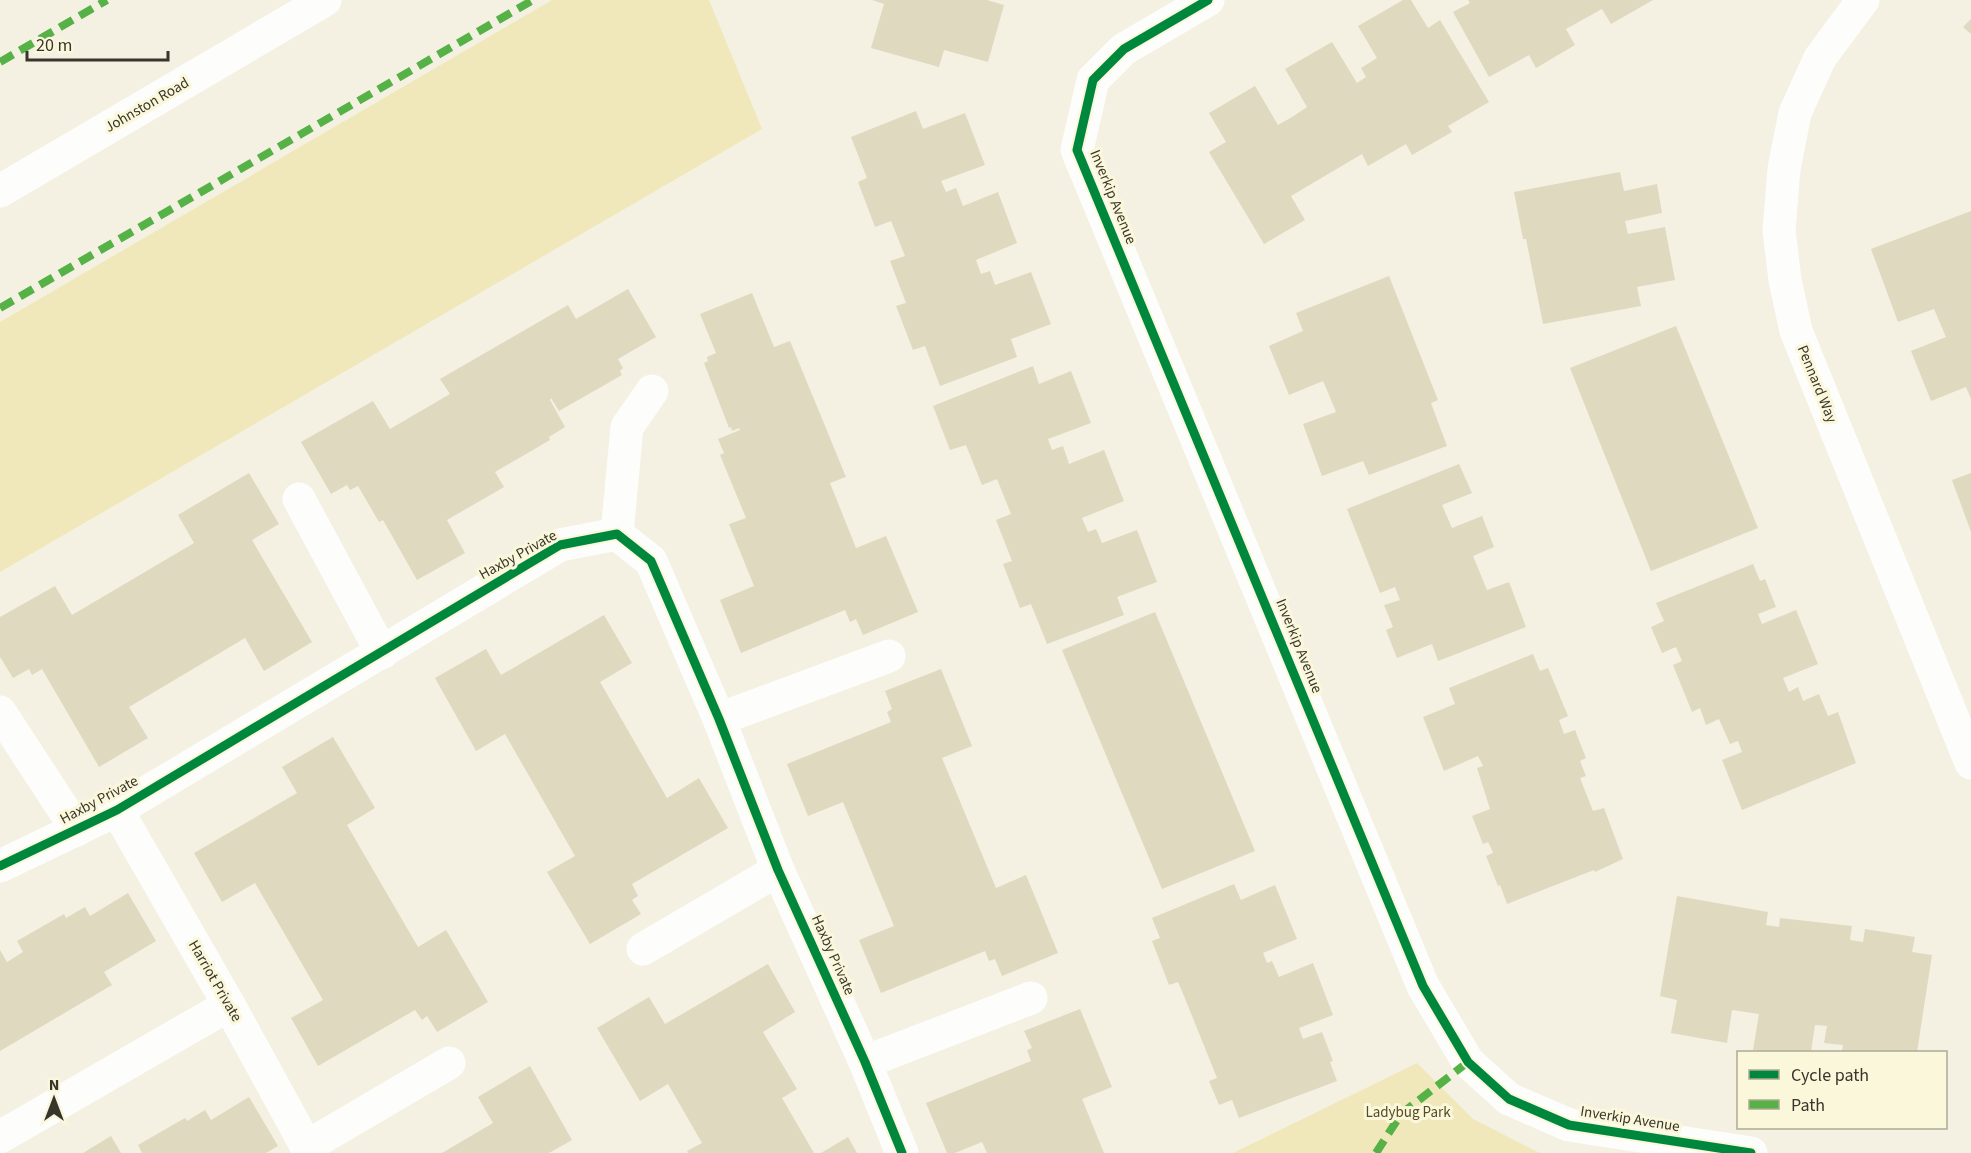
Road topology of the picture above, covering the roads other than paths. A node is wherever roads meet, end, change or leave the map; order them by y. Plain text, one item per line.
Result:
1 (325, 0) edge
2 (1208, 0) edge
3 (1863, 0) edge
4 (0, 190) edge
5 (652, 391) dead end
6 (299, 499) dead end
7 (617, 534) junction
8 (382, 652) junction
9 (889, 656) dead end
10 (0, 712) edge
11 (719, 719) junction
12 (1964, 729) edge
13 (1971, 763) edge
14 (117, 810) junction
15 (77, 830) junction
16 (0, 866) edge
17 (778, 870) junction
18 (643, 949) dead end
19 (1031, 998) dead end
20 (229, 1005) junction
21 (865, 1062) junction
22 (449, 1063) dead end
23 (0, 1137) edge
24 (308, 1150) edge
25 (902, 1153) edge
26 (1751, 1153) edge

1 - 4 street, Johnston Road
2 - 26 street, Inverkip Avenue
3 - 12 street, Pennard Way
5 - 7 street
6 - 8 street
7 - 8 street, Haxby Private
7 - 11 street, Haxby Private
8 - 14 street, Haxby Private
9 - 11 street
10 - 15 street
11 - 17 street, Haxby Private
12 - 13 street, Pennard Way
14 - 15 street, Haxby Private
14 - 20 street, Harriot Private
15 - 16 street, Haxby Private
17 - 18 street
17 - 21 street, Haxby Private
19 - 21 street
20 - 23 street
20 - 24 street, Harriot Private
21 - 25 street, Haxby Private
22 - 24 street

